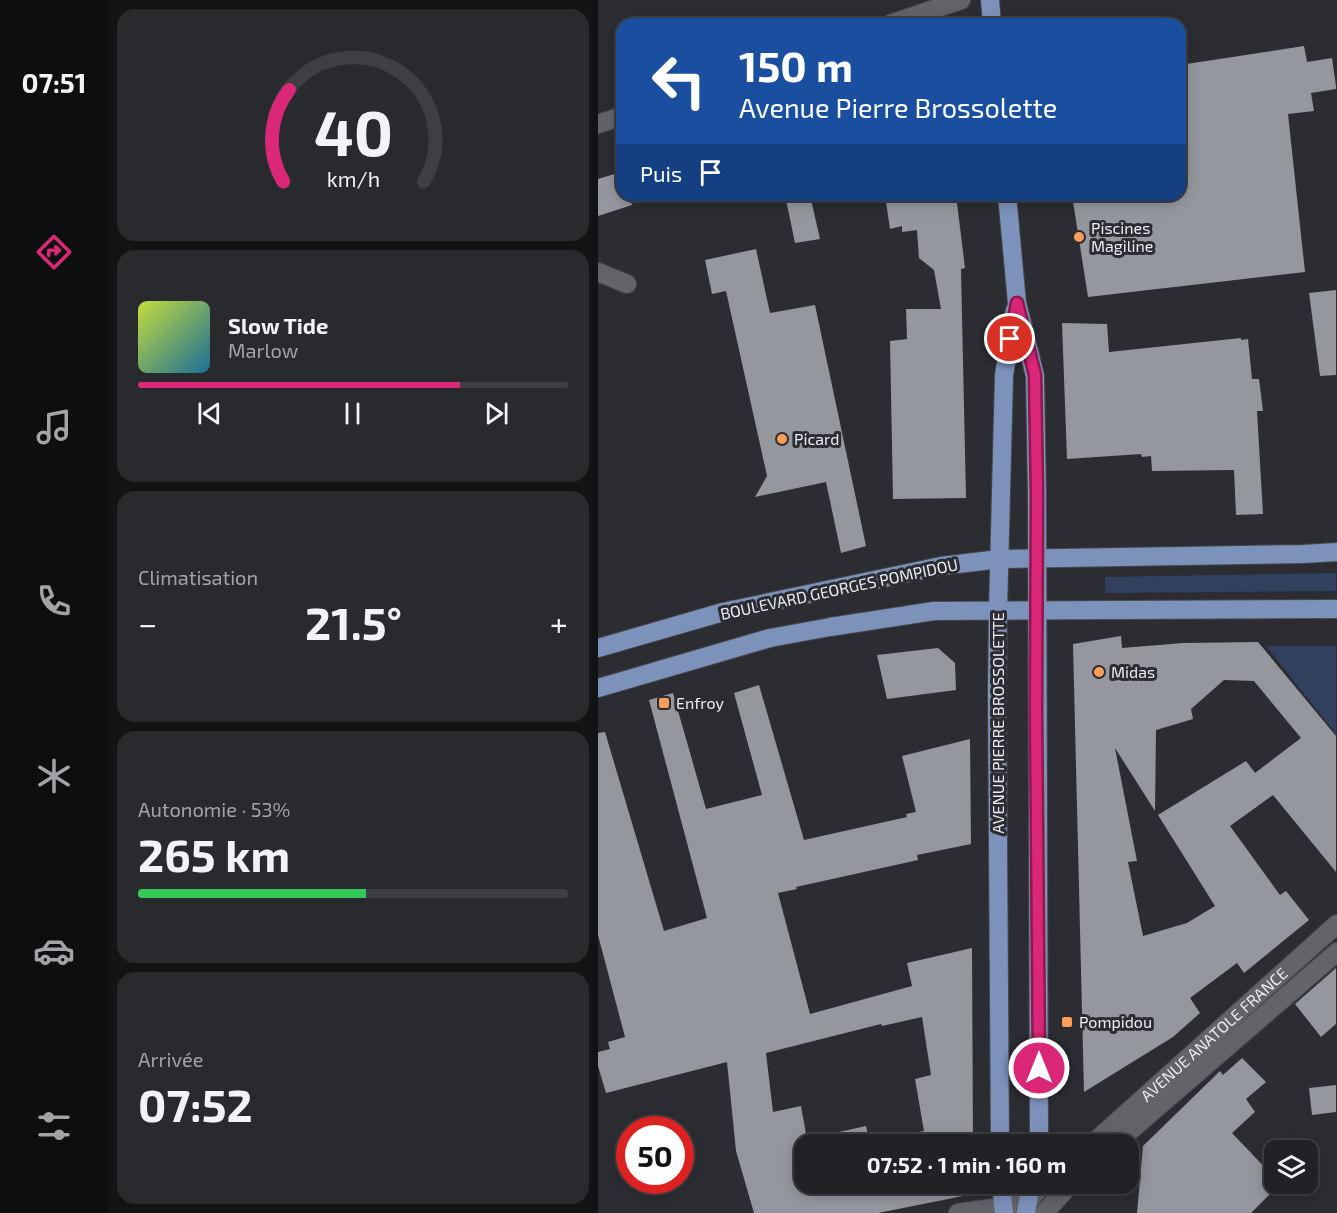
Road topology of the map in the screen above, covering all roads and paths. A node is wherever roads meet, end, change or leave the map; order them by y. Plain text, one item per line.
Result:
1 (961, 0) edge
2 (990, 0) edge
3 (908, 18) edge
4 (992, 18) edge
5 (616, 118) edge
6 (598, 124) edge
7 (1008, 201) edge
8 (598, 272) edge
9 (628, 284) dead end
10 (1017, 303) junction
11 (1336, 552) edge
12 (1037, 558) junction
13 (1000, 559) junction
14 (1336, 609) edge
15 (998, 611) junction
16 (1037, 611) junction
17 (598, 648) edge
18 (598, 688) edge
19 (1336, 924) edge
20 (1336, 952) edge
21 (1000, 1134) edge
22 (1039, 1134) edge
23 (1103, 1134) edge
24 (1127, 1134) edge
25 (1002, 1194) edge
26 (1028, 1194) edge
27 (1036, 1194) edge
28 (1061, 1194) edge
29 (1003, 1210) edge
30 (1024, 1210) edge
31 (958, 1213) edge
32 (1044, 1213) edge

1 - 3 street
2 - 4 main road
5 - 6 street
7 - 10 main road, AVENUE PIERRE BROSSOLETTE
8 - 9 street
10 - 12 main road, AVENUE PIERRE BROSSOLETTE
10 - 13 main road, AVENUE PIERRE BROSSOLETTE
11 - 12 main road, BOULEVARD GEORGES POMPIDOU
12 - 13 main road, BOULEVARD GEORGES POMPIDOU
12 - 16 main road, AVENUE PIERRE BROSSOLETTE
13 - 15 main road, AVENUE PIERRE BROSSOLETTE
13 - 17 main road, BOULEVARD GEORGES POMPIDOU
14 - 16 main road, BOULEVARD GEORGES POMPIDOU
15 - 16 main road, BOULEVARD GEORGES POMPIDOU
15 - 18 main road, BOULEVARD GEORGES POMPIDOU
15 - 21 main road, AVENUE PIERRE BROSSOLETTE
16 - 22 main road, AVENUE PIERRE BROSSOLETTE
19 - 23 street, AVENUE ANATOLE FRANCE
20 - 24 street, AVENUE ANATOLE FRANCE
25 - 29 main road
26 - 30 main road
27 - 30 street
28 - 32 street
29 - 30 street
29 - 31 street

